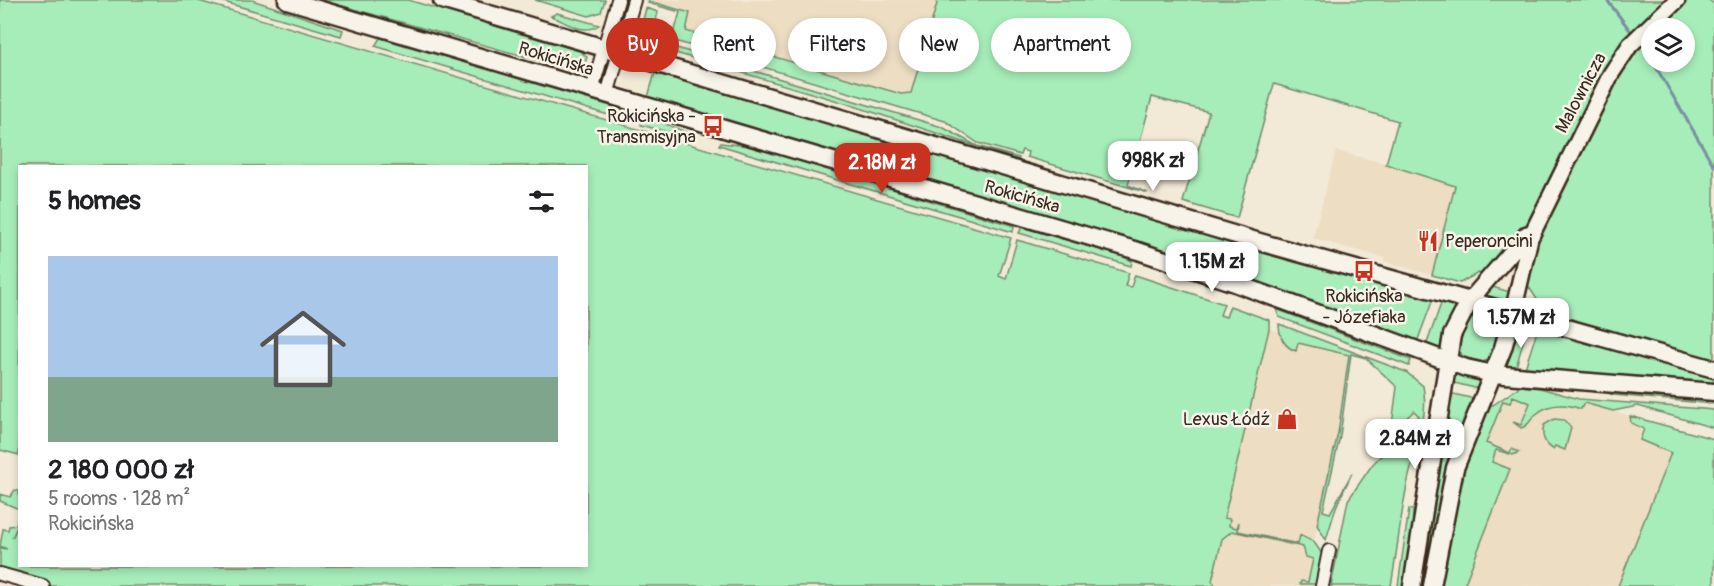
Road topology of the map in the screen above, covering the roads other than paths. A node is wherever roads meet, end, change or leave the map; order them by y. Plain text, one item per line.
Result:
1 (287, 0) edge
2 (442, 0) edge
3 (618, 0) edge
4 (634, 0) edge
5 (1677, 0) edge
6 (616, 18) edge
7 (626, 18) edge
8 (606, 48) edge
9 (679, 70) edge
10 (606, 71) edge
11 (600, 92) junction
12 (1538, 218) junction
13 (1470, 300) junction
14 (1513, 312) junction
15 (1447, 362) junction
16 (1714, 369) edge
17 (1493, 374) junction
18 (1714, 392) edge
19 (1329, 551) dead end
20 (0, 574) edge
21 (22, 583) edge
22 (43, 586) edge
23 (1322, 586) edge
24 (1412, 586) edge
25 (1432, 586) edge

1 - 11 main road, Rokicińska
2 - 8 main road, Rokicińska
3 - 6 street
4 - 7 street
5 - 12 street, Malownicza
9 - 13 main road, Rokicińska
10 - 11 street
11 - 15 main road, Rokicińska
12 - 13 street, Malownicza
12 - 14 street, Malownicza
13 - 14 main road, Rokicińska
13 - 15 main road
14 - 16 main road, Rokicińska
14 - 17 main road
15 - 17 main road, Rokicińska
15 - 24 main road
17 - 18 main road, Rokicińska
17 - 25 main road
19 - 23 street
20 - 21 street
21 - 22 street

